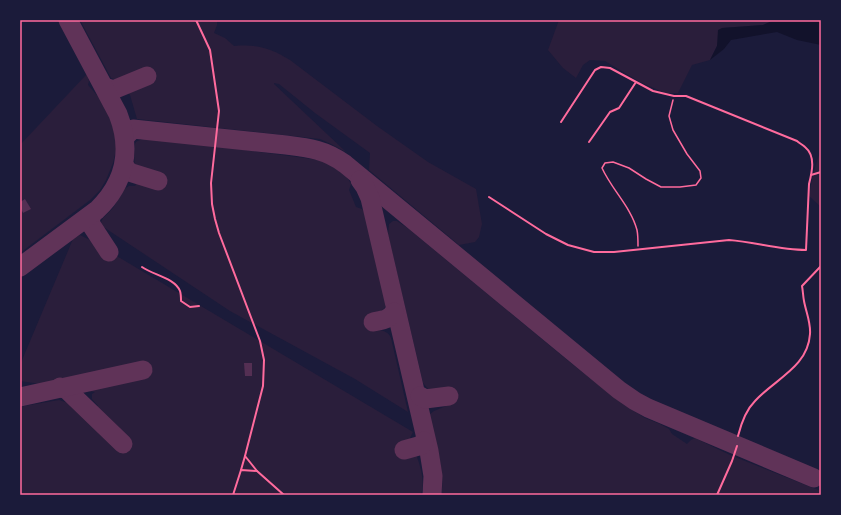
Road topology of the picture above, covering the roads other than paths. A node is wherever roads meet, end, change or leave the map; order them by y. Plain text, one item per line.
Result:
1 (196, 20) edge
2 (636, 82) junction
3 (562, 122) dead end
4 (589, 142) dead end
5 (821, 172) edge
6 (811, 175) junction
7 (489, 196) dead end
8 (821, 266) edge
9 (142, 267) dead end
10 (199, 306) dead end
11 (738, 436) dead end
12 (737, 446) dead end
13 (245, 456) junction
14 (241, 470) junction
15 (257, 471) junction
16 (233, 495) edge
17 (284, 495) edge
18 (717, 495) edge

1 - 13 lane
2 - 3 lane
2 - 4 lane
2 - 6 lane
5 - 6 lane
6 - 7 lane
8 - 11 lane
9 - 10 lane
12 - 18 lane
13 - 14 lane
13 - 15 lane
14 - 15 lane
14 - 16 lane
15 - 17 lane

